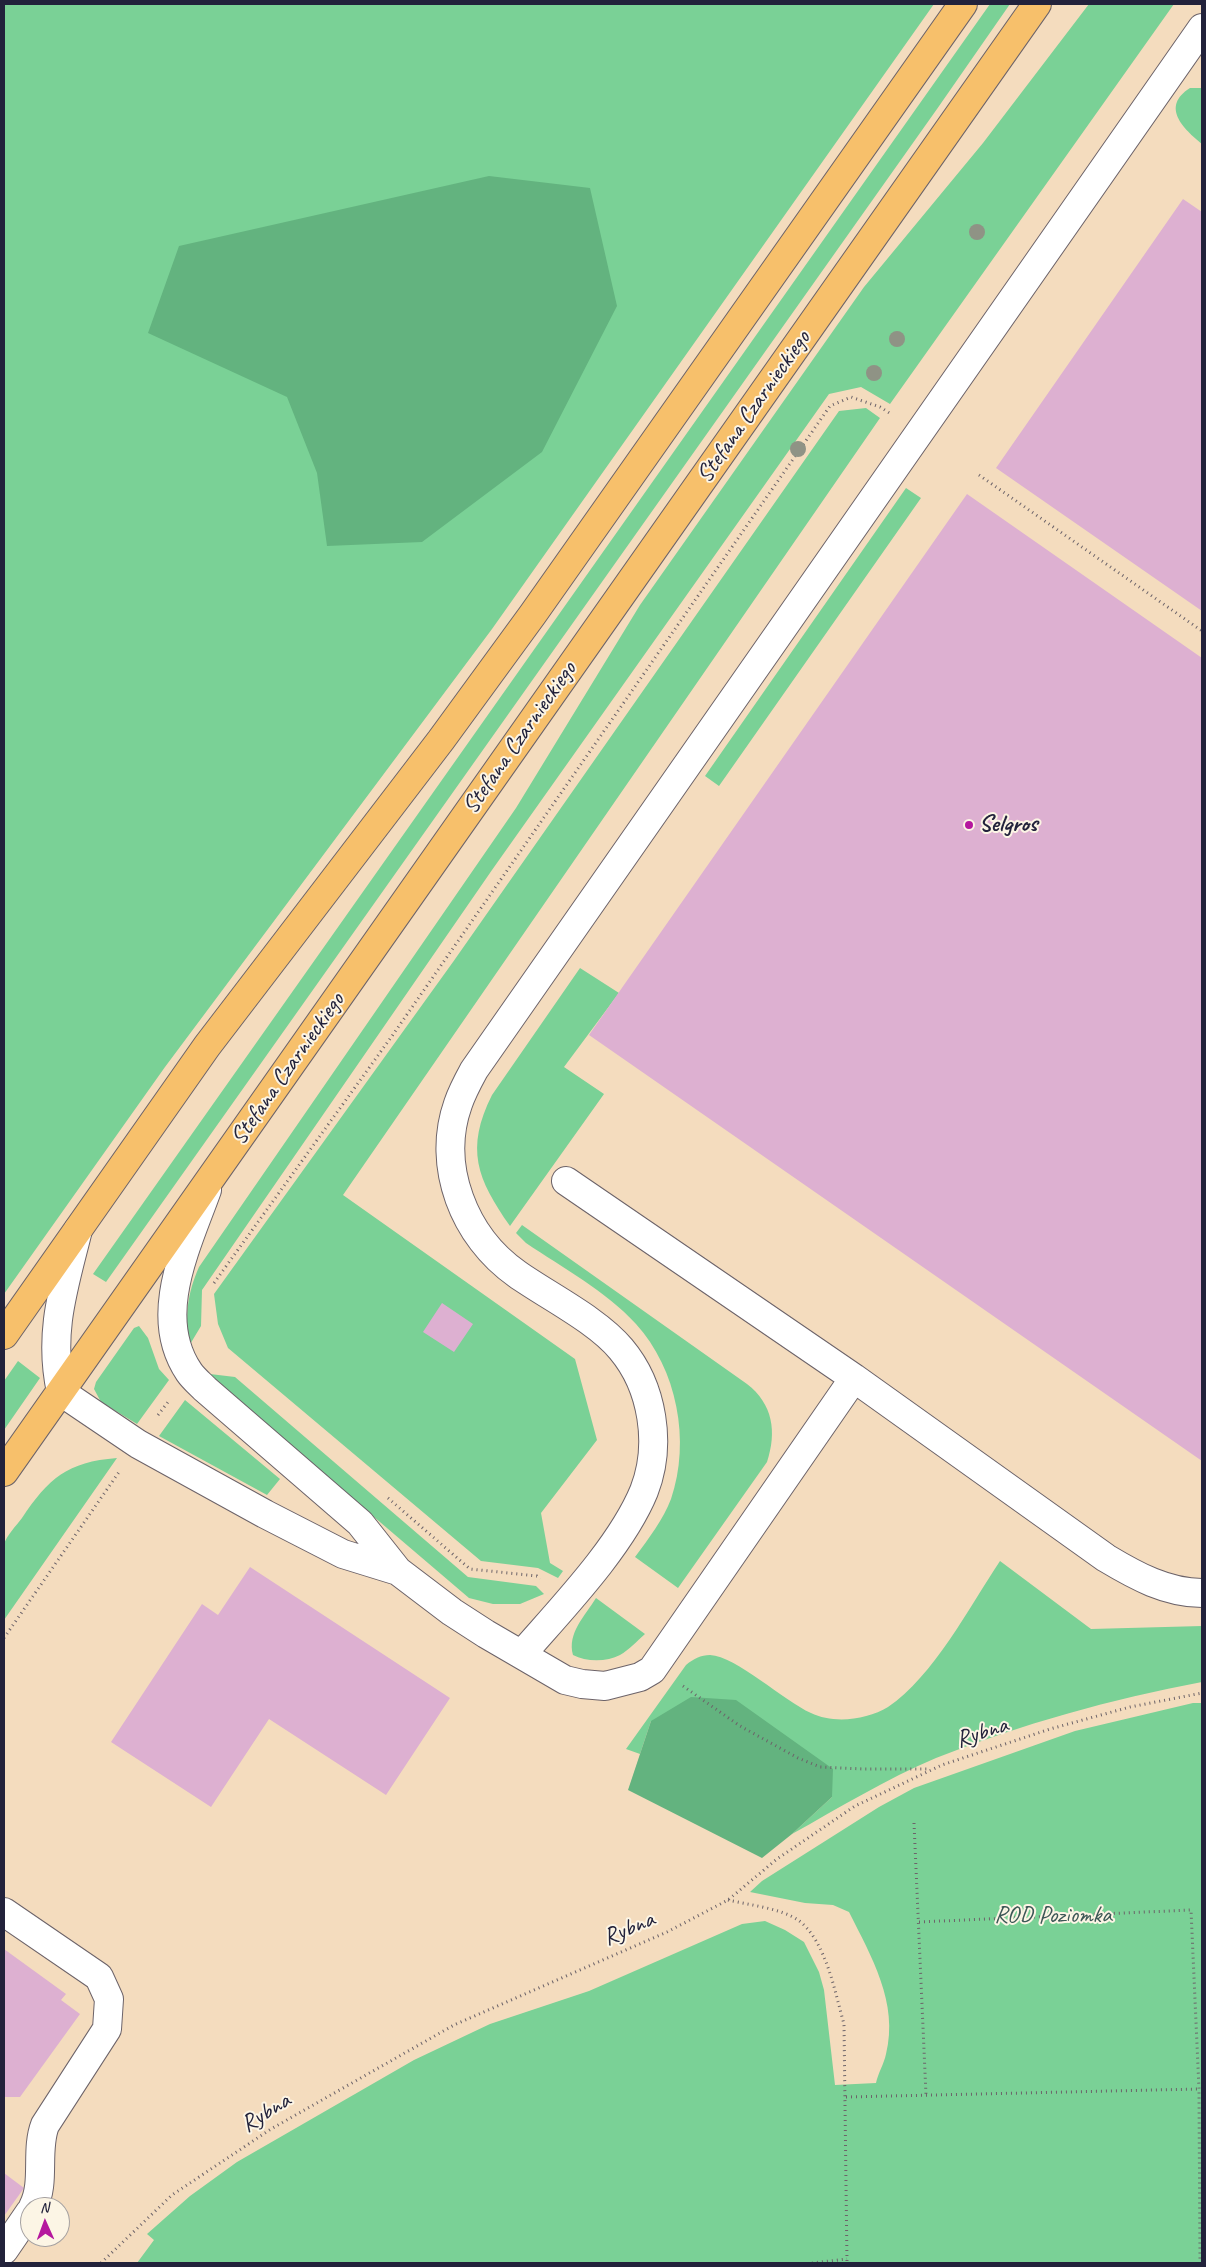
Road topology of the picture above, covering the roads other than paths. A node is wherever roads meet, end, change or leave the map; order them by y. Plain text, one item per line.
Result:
1 (963, 4) edge
2 (1037, 4) edge
3 (1202, 28) edge
4 (211, 1179) junction
5 (566, 1181) dead end
6 (79, 1227) junction
7 (4, 1334) edge
8 (854, 1378) junction
9 (60, 1392) junction
10 (4, 1472) edge
11 (398, 1571) junction
12 (1202, 1593) edge
13 (522, 1654) junction
14 (4, 1912) edge
15 (35, 2197) edge
16 (20, 2227) edge
17 (4, 2250) edge

1 - 6 main road
2 - 4 main road, Stefana Czarnieckiego
3 - 13 lane
4 - 9 main road, Stefana Czarnieckiego
4 - 11 lane
5 - 8 lane
6 - 7 main road
6 - 9 lane
8 - 12 lane
8 - 13 lane
9 - 10 main road, Stefana Czarnieckiego
9 - 11 lane
11 - 13 lane
14 - 15 lane
16 - 17 lane

